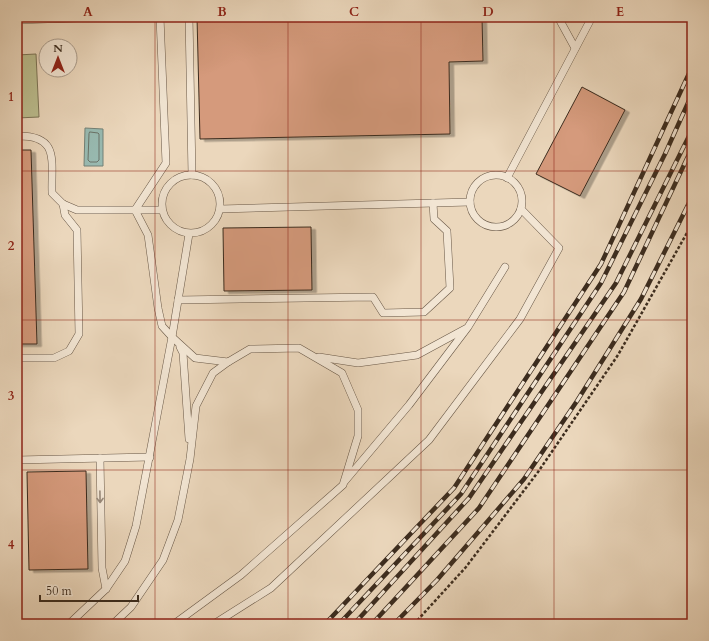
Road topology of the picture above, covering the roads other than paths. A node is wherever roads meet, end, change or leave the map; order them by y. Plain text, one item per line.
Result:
1 (160, 17) edge
2 (189, 17) edge
3 (558, 17) edge
4 (592, 17) edge
5 (78, 18) dead end
6 (17, 20) edge
7 (575, 48) junction
8 (17, 136) edge
9 (192, 175) junction
10 (507, 178) junction
11 (470, 202) junction
12 (433, 203) junction
13 (63, 204) junction
14 (220, 209) junction
15 (521, 209) junction
16 (134, 210) junction
17 (162, 210) junction
18 (189, 234) junction
19 (505, 267) dead end
20 (178, 300) junction
21 (468, 327) junction
22 (174, 339) junction
23 (314, 357) junction
24 (17, 358) edge
25 (228, 362) junction
26 (150, 457) junction
27 (100, 458) junction
28 (17, 460) edge
29 (190, 460) junction
30 (342, 485) junction
31 (106, 588) junction
32 (18, 624) edge
33 (69, 624) edge
34 (113, 624) edge
35 (174, 624) edge
36 (214, 624) edge

1 - 16 lane
2 - 9 lane
3 - 7 lane
4 - 7 lane
5 - 6 lane
7 - 10 lane
8 - 13 lane
9 - 14 lane
9 - 17 lane
10 - 11 lane
10 - 15 lane
11 - 12 lane
11 - 15 lane
12 - 14 lane
12 - 20 lane
13 - 16 lane
13 - 24 lane
14 - 18 lane
15 - 36 lane
16 - 17 lane
16 - 22 lane
17 - 18 lane
18 - 20 lane
19 - 21 lane
20 - 22 lane
21 - 23 lane
21 - 30 lane
22 - 25 lane
22 - 26 lane
22 - 29 lane
23 - 25 lane
23 - 30 lane
25 - 29 lane
26 - 27 lane
26 - 31 lane
27 - 28 lane
27 -> 31 lane
28 - 32 lane
29 - 34 lane
30 - 35 lane
31 - 33 lane

